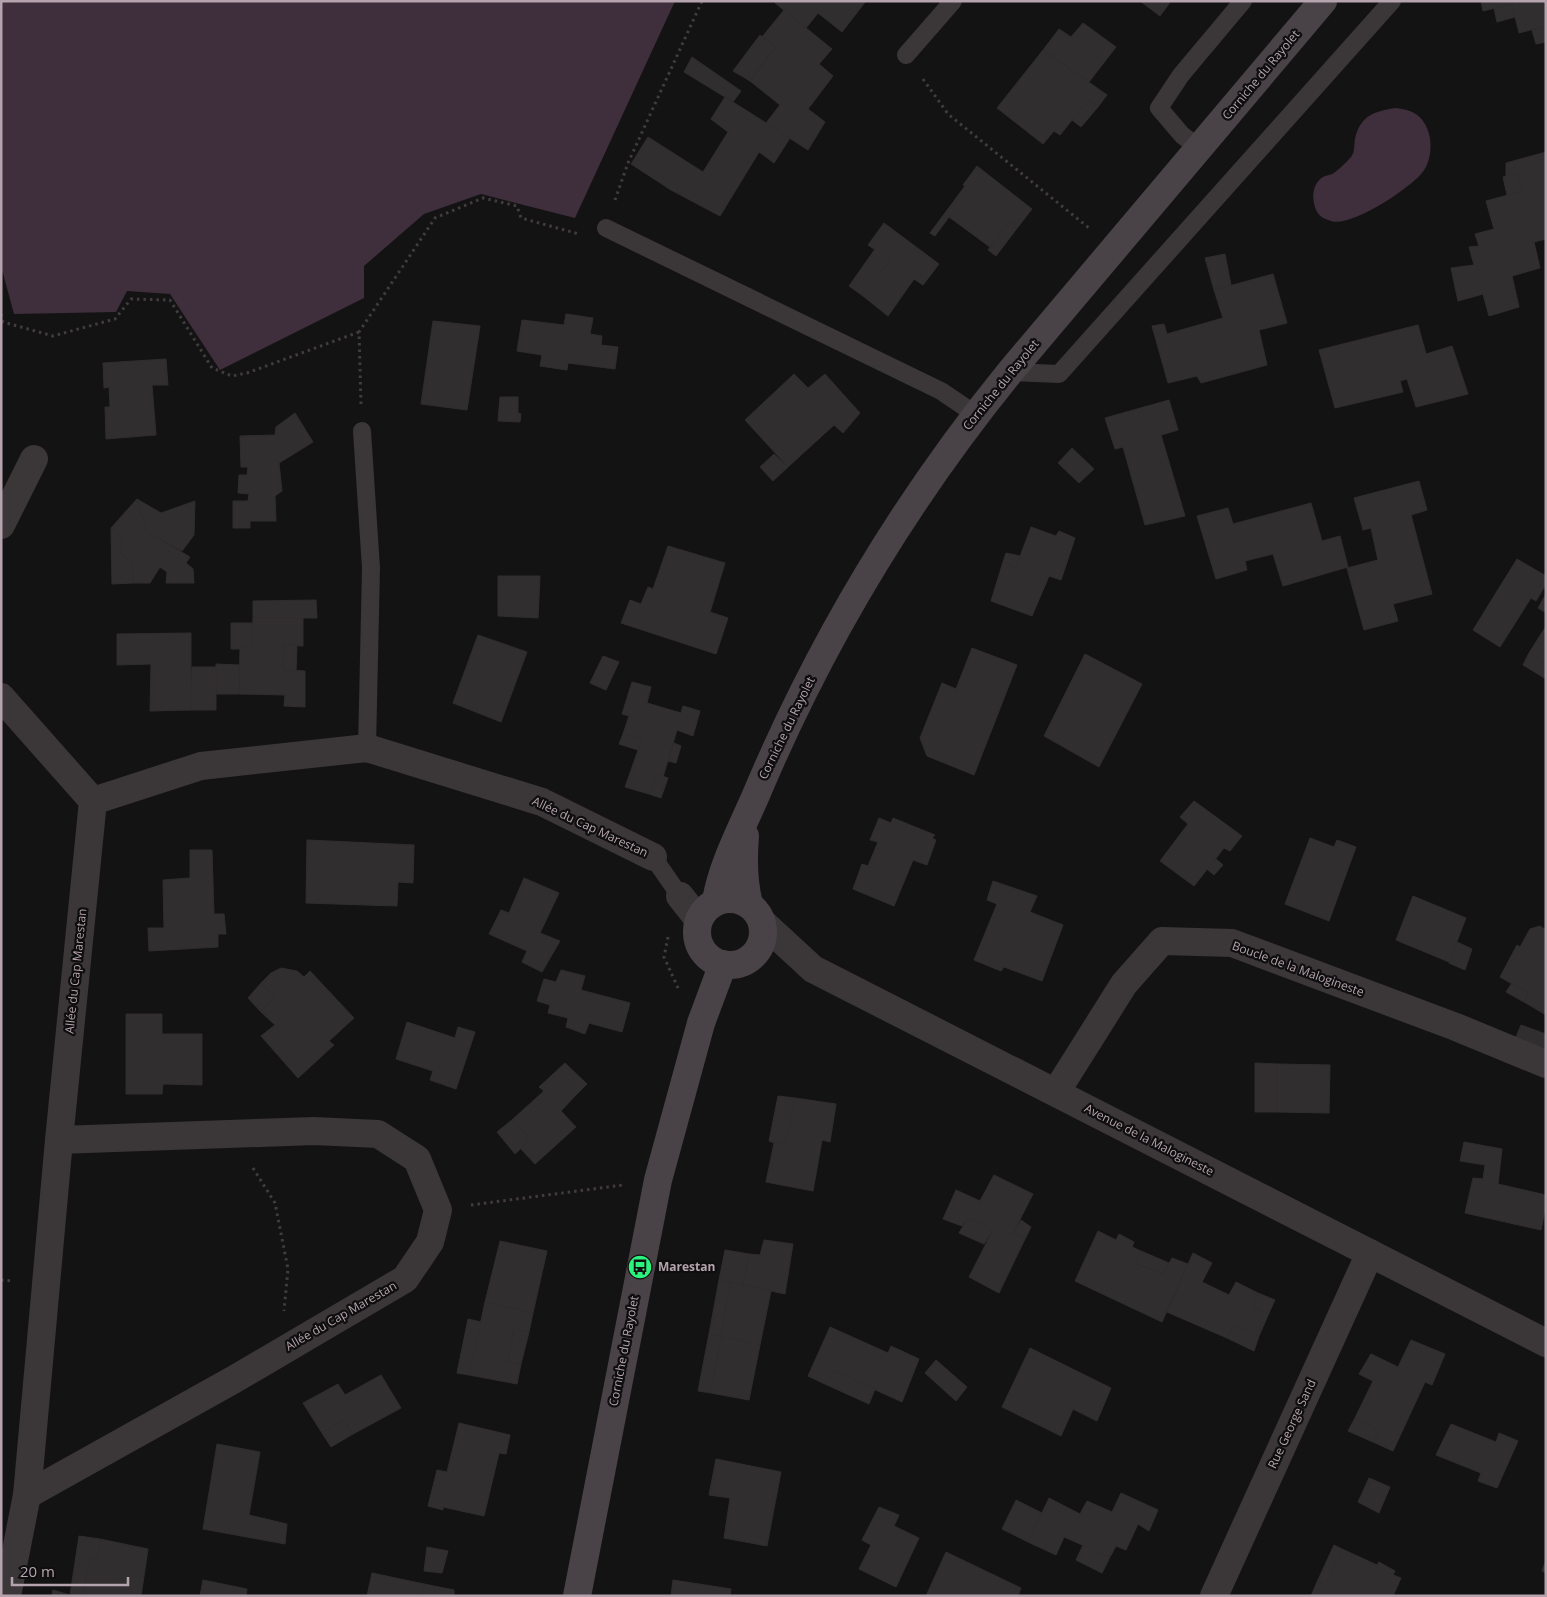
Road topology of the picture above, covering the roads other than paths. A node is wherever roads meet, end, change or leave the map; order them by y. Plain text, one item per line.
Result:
1 (953, 1) edge
2 (1243, 1) edge
3 (1323, 1) edge
4 (1392, 1) edge
5 (906, 56) road end
6 (1199, 148) junction
7 (606, 228) road end
8 (1010, 372) junction
9 (976, 414) junction
10 (362, 431) road end
11 (34, 459) dead end
12 (1, 525) edge
13 (1, 697) edge
14 (367, 748) junction
15 (93, 801) junction
16 (747, 816) junction
17 (653, 857) joint
18 (680, 896) joint
19 (708, 911) junction
20 (756, 913) junction
21 (723, 964) junction
22 (1546, 1064) edge
23 (1057, 1093) junction
24 (59, 1140) junction
25 (1370, 1253) junction
26 (1546, 1343) edge
27 (27, 1494) junction
28 (7, 1596) edge
29 (576, 1596) edge
30 (1214, 1596) edge

1 - 5 lane
2 - 6 lane
3 - 6 main road, Corniche du Rayolet
4 - 8 lane
6 - 8 main road, Corniche du Rayolet
7 - 9 lane
8 - 9 main road, Corniche du Rayolet
9 - 16 main road, Corniche du Rayolet
10 - 14 lane
11 - 12 street
13 - 15 street
14 - 15 street, Allée du Cap Marestan
14 - 17 street, Allée du Cap Marestan
15 - 24 street, Allée du Cap Marestan
16 - 19 main road, Corniche du Rayolet
16 - 20 main road, Corniche du Rayolet
17 - 18 lane, Allée du Cap Marestan
18 - 19 street, Allée du Cap Marestan
19 - 20 main road
19 - 21 main road, Corniche du Rayolet
20 - 21 main road, Corniche du Rayolet
20 - 23 street, Avenue de la Malogineste
21 - 29 main road, Corniche du Rayolet
22 - 23 street, Boucle de la Malogineste
23 - 25 street, Avenue de la Malogineste
24 - 27 street, Allée du Cap Marestan
24 - 27 street, Allée du Cap Marestan
25 - 26 street, Avenue de la Malogineste
25 - 30 street, Rue George Sand
27 - 28 street, Allée du Cap Marestan

